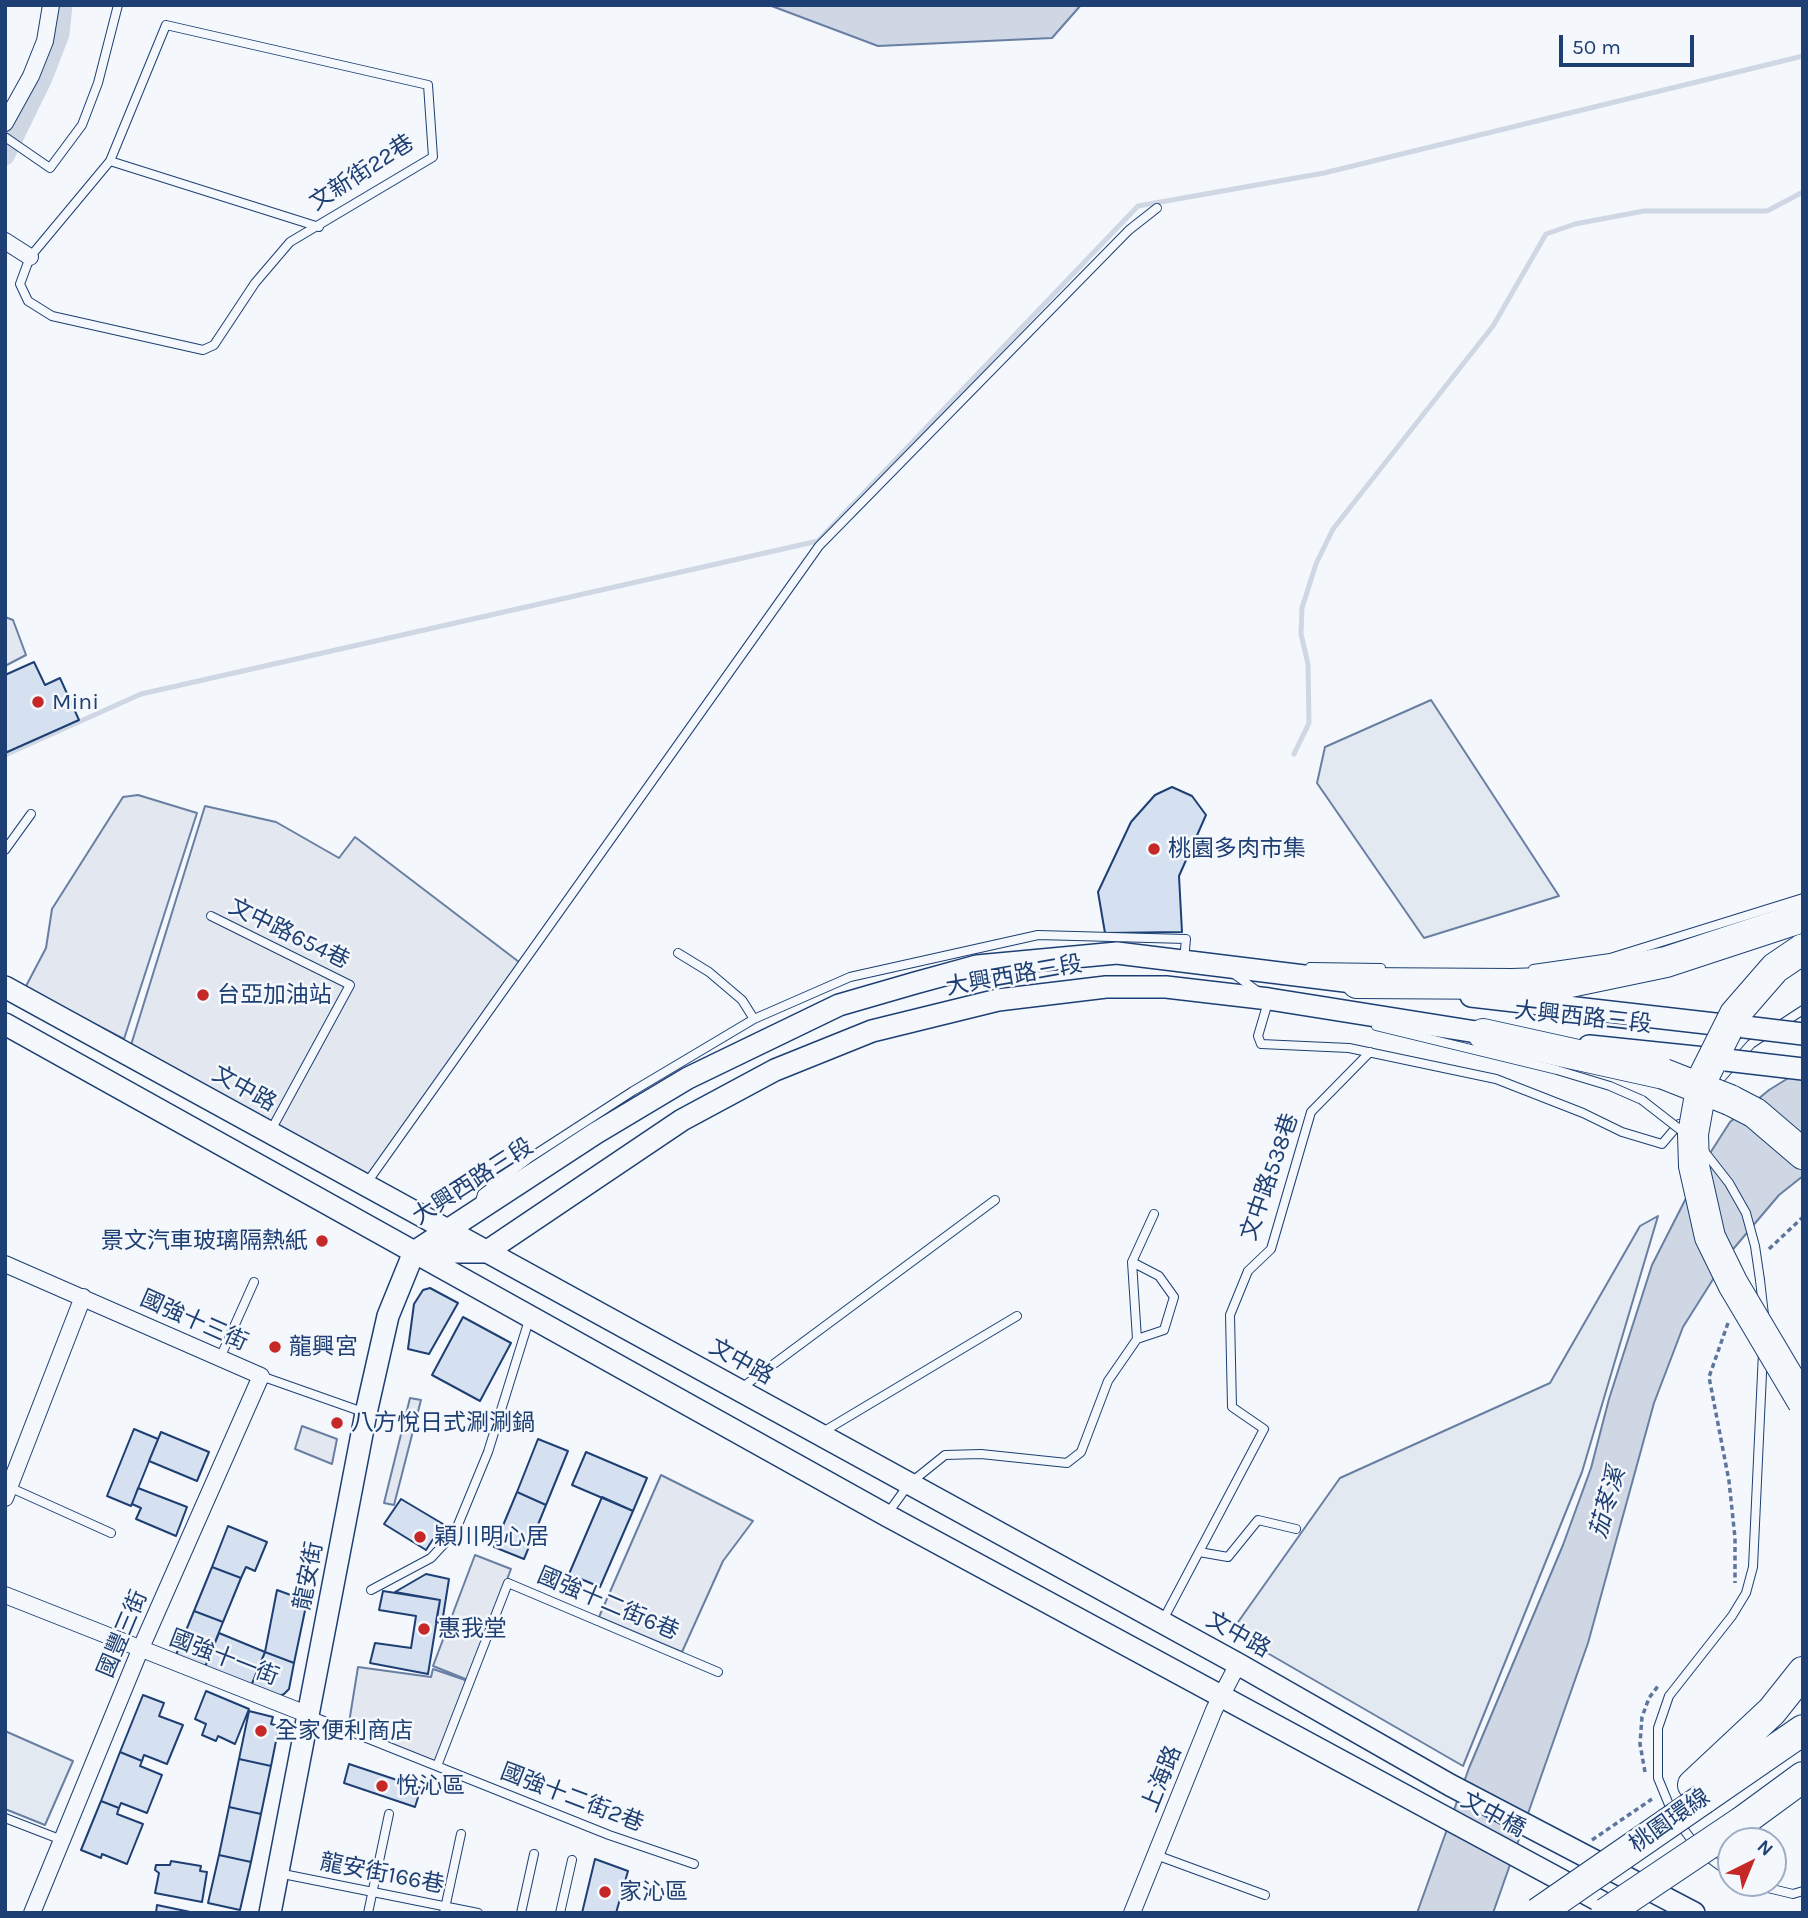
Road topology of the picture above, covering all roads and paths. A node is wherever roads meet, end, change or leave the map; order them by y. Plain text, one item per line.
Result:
1 (51, 5) edge
2 (118, 5) edge
3 (5, 123) edge
4 (5, 137) edge
5 (110, 161) junction
6 (1157, 208) dead end
7 (319, 227) junction
8 (5, 241) edge
9 (30, 257) junction
10 (31, 814) dead end
11 (5, 850) edge
12 (1803, 898) edge
13 (211, 916) dead end
14 (1803, 917) edge
15 (1803, 949) edge
16 (678, 953) dead end
17 (1184, 960) junction
18 (1223, 966) junction
19 (1388, 968) dead end
20 (1524, 970) dead end
21 (1357, 982) junction
22 (6, 988) edge
23 (1269, 999) junction
24 (1803, 1010) edge
25 (754, 1019) junction
26 (5, 1024) edge
27 (1483, 1034) junction
28 (1803, 1034) edge
29 (1370, 1052) junction
30 (1803, 1069) edge
31 (270, 1133) junction
32 (1803, 1154) edge
33 (365, 1186) junction
34 (995, 1200) dead end
35 (477, 1213) junction
36 (1154, 1214) dead end
37 (1803, 1217) edge
38 (448, 1230) junction
39 (414, 1252) junction
40 (486, 1252) junction
41 (1766, 1254) dead end
42 (1132, 1262) junction
43 (5, 1265) edge
44 (254, 1282) dead end
45 (83, 1297) junction
46 (1733, 1312) dead end
47 (1017, 1316) dead end
48 (530, 1317) junction
49 (1137, 1339) junction
50 (220, 1357) junction
51 (261, 1376) junction
52 (738, 1391) junction
53 (1803, 1402) edge
54 (366, 1413) junction
55 (818, 1434) junction
56 (909, 1484) junction
57 (7, 1492) edge
58 (886, 1515) junction
59 (1296, 1529) dead end
60 (111, 1533) dead end
61 (1199, 1552) junction
62 (1735, 1585) dead end
63 (371, 1590) dead end
64 (5, 1595) edge
65 (1162, 1622) junction
66 (140, 1650) junction
67 (1238, 1664) junction
68 (718, 1672) dead end
69 (1798, 1676) edge
70 (1665, 1678) dead end
71 (1221, 1696) junction
72 (309, 1715) junction
73 (1803, 1730) edge
74 (437, 1766) junction
75 (1803, 1777) edge
76 (1647, 1781) dead end
77 (1450, 1784) joint
78 (1803, 1784) edge
79 (1650, 1789) dead end
80 (1698, 1792) junction
81 (1494, 1808) junction
82 (389, 1814) dead end
83 (5, 1818) edge
84 (1743, 1821) junction
85 (461, 1834) dead end
86 (1480, 1838) junction
87 (62, 1840) junction
88 (534, 1854) dead end
89 (1156, 1855) junction
90 (572, 1860) dead end
91 (694, 1864) dead end
92 (1584, 1864) junction
93 (1717, 1866) edge
94 (278, 1872) junction
95 (373, 1891) junction
96 (1265, 1895) dead end
97 (445, 1910) edge
98 (33, 1913) edge
99 (270, 1913) edge
100 (368, 1913) edge
101 (478, 1913) edge
102 (522, 1913) edge
103 (560, 1913) edge
104 (1132, 1913) edge
105 (1538, 1913) edge
106 (1606, 1913) edge
107 (1622, 1913) edge
108 (1694, 1913) edge

1 - 3 street
2 - 4 lane
5 - 7 lane
5 - 7 lane, 文新街22巷
5 - 9 lane, 文新街22巷
6 - 33 lane
7 - 9 lane, 文新街22巷
8 - 9 street
10 - 11 lane
12 - 20 lane
13 - 31 lane, 文中路654巷
14 - 21 highway
15 - 53 highway, bridge
16 - 25 lane
17 - 18 street, 大興西路三段
17 - 25 lane
17 - 35 street, 大興西路三段
18 - 19 lane
18 - 21 street, 大興西路三段
18 - 23 lane
21 - 28 street, 大興西路三段, bridge
22 - 31 street, 文中路
23 - 27 street, 大興西路三段
23 - 29 lane
23 - 40 street, 大興西路三段
23 - 93 lane, bridge
24 - 29 lane
25 - 35 lane
26 - 39 street
27 - 30 street, 大興西路三段, bridge
27 - 32 highway, bridge
29 - 61 lane, 文中路538巷
31 - 33 street, 文中路
33 - 38 street, 文中路
34 - 52 lane
35 - 38 street, 大興西路三段
36 - 42 lane
37 - 41 path
38 - 39 street, 大興西路三段
38 - 40 street, 文中路
39 - 40 street, 大興西路三段
39 - 48 street
39 - 54 street, 龍安街
40 - 52 street, 文中路
42 - 49 lane
42 - 49 lane
43 - 45 street, 國強十三街
44 - 50 lane
45 - 50 street, 國強十三街
45 - 57 street
46 - 62 path
47 - 55 lane
48 - 58 street
48 - 63 lane
49 - 56 lane
50 - 51 street, 國強十三街
51 - 54 lane, 國強十三街
51 - 66 street, 國豐三街
52 - 55 street, 文中路
54 - 72 street, 龍安街
55 - 56 street, 文中路
56 - 58 lane
56 - 65 street, 文中路
57 - 60 lane
58 - 71 street
59 - 61 lane
61 - 65 lane, 文中路538巷
64 - 66 street, 國強十一街
65 - 67 street, 文中路
66 - 72 street, 國強十一街
66 - 87 street, 國豐三街
67 - 71 street, 上海路
67 - 77 street, 文中路
68 - 74 lane, 國強十二街6巷
69 - 80 highway
70 - 76 path
71 - 86 street, 文中橋
71 - 89 street, 上海路
72 - 74 lane, 國強十二街2巷
72 - 94 street, 龍安街
73 - 80 highway, 桃園環線
74 - 91 lane, 國強十二街2巷
75 - 84 highway, 桃園環線
77 - 81 street, 文中橋
78 - 84 highway
79 - 92 path
80 - 92 highway, bridge
81 - 86 street
81 - 92 street, 文中橋
82 - 95 lane
83 - 87 lane
84 - 106 highway, 桃園環線, bridge
85 - 97 lane
86 - 107 street, 文中橋
87 - 98 street, 國豐三街
88 - 102 lane
89 - 96 lane
89 - 104 street, 上海路
90 - 103 lane
92 - 105 highway, bridge
92 - 108 street
94 - 95 lane, 龍安街166巷
94 - 99 street, 龍安街
95 - 97 lane, 龍安街166巷
95 - 100 lane
97 - 101 lane, 龍安街166巷

